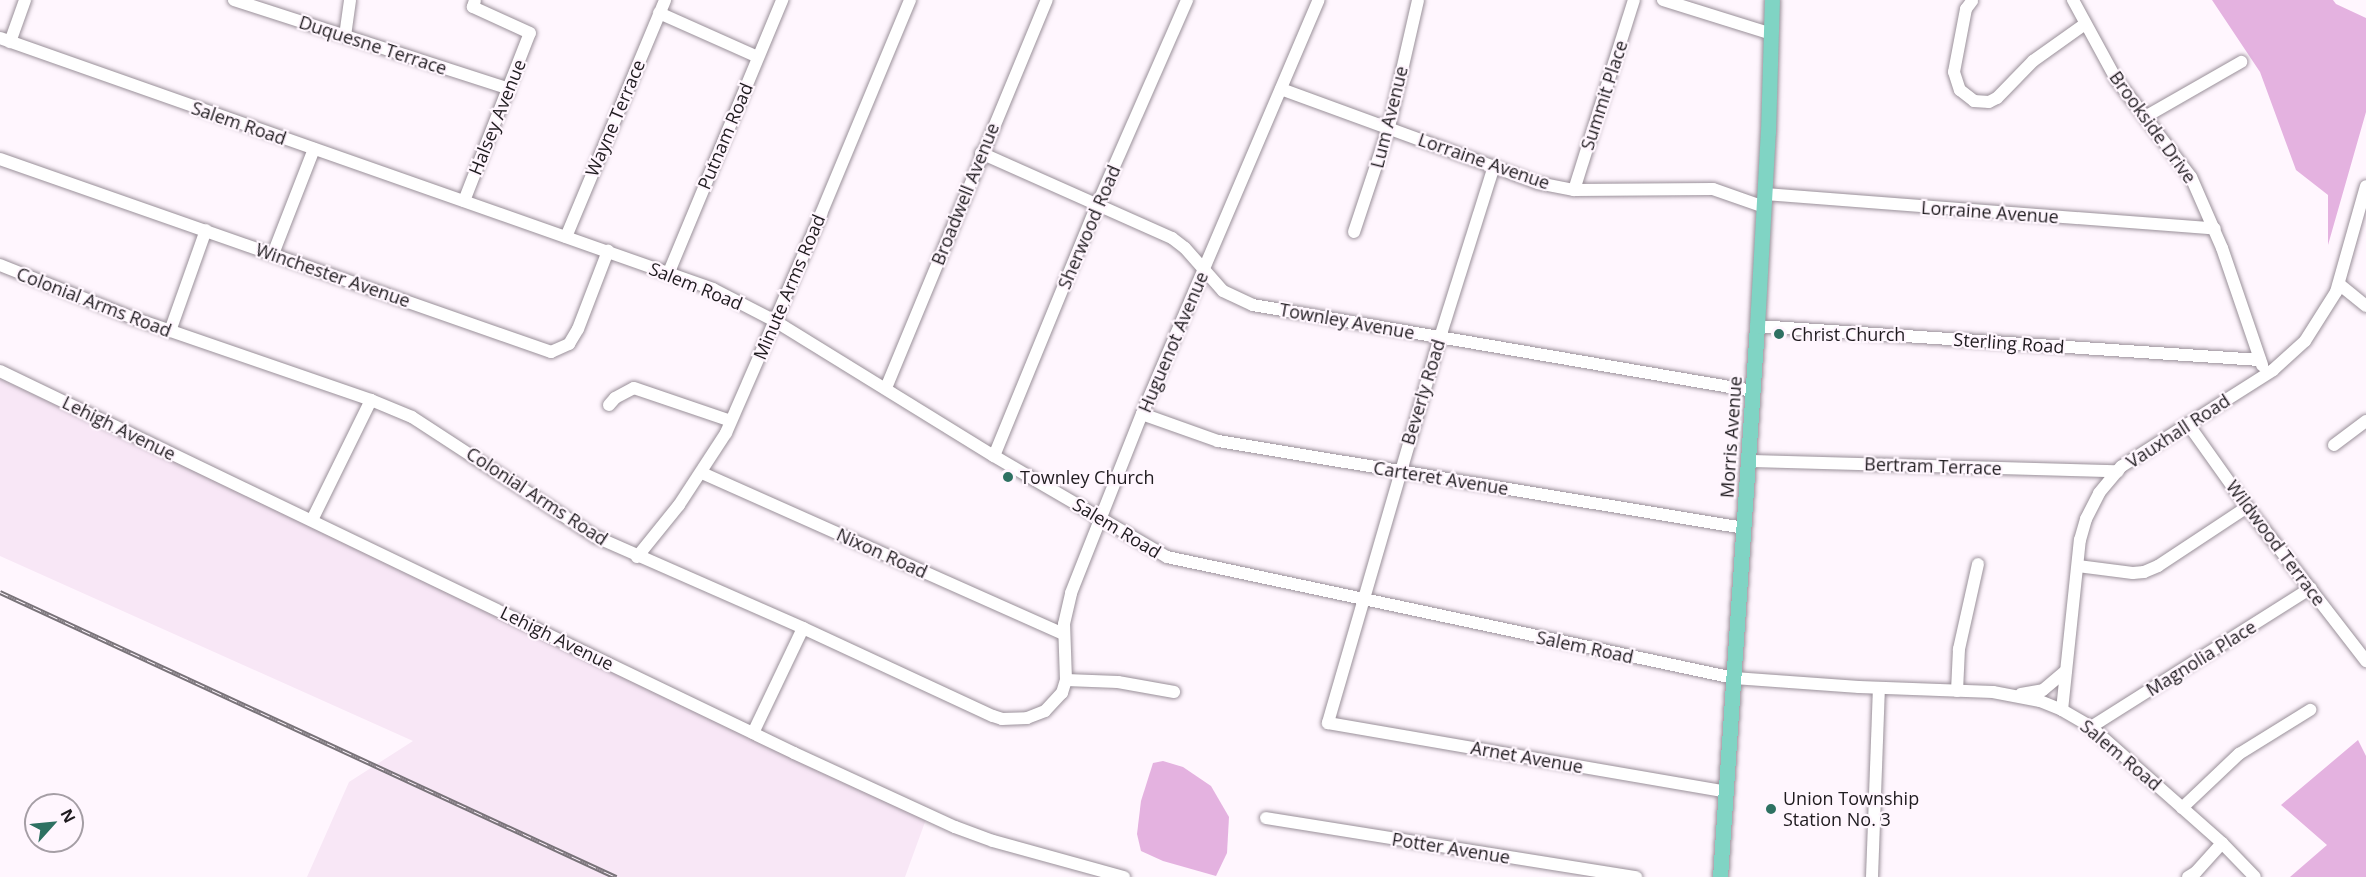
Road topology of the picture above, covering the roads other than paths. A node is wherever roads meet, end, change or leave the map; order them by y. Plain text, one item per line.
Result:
1 (25, 0) edge
2 (234, 0) edge
3 (350, 0) edge
4 (475, 0) edge
5 (665, 0) edge
6 (782, 0) edge
7 (910, 0) edge
8 (1047, 0) edge
9 (1187, 0) edge
10 (1319, 0) edge
11 (1418, 0) edge
12 (1634, 0) edge
13 (1663, 0) edge
14 (1772, 0) edge
15 (2073, 0) edge
16 (1972, 1) edge
17 (659, 13) junction
18 (2085, 24) junction
19 (1772, 34) junction
20 (345, 36) junction
21 (5, 40) edge
22 (758, 57) junction
23 (2241, 62) dead end
24 (1281, 88) junction
25 (508, 93) junction
26 (2145, 117) junction
27 (1389, 127) junction
28 (314, 149) junction
29 (981, 153) junction
30 (0, 159) edge
31 (1494, 166) junction
32 (2366, 186) edge
33 (1574, 190) junction
34 (1765, 200) junction
35 (464, 201) junction
36 (1098, 203) junction
37 (2215, 229) junction
38 (206, 230) junction
39 (1354, 232) dead end
40 (566, 237) junction
41 (608, 251) junction
42 (273, 254) junction
43 (0, 265) edge
44 (1204, 269) junction
45 (669, 272) junction
46 (2338, 284) junction
47 (2366, 306) edge
48 (776, 321) junction
49 (1757, 326) junction
50 (170, 331) junction
51 (1440, 337) junction
52 (2260, 360) junction
53 (0, 371) edge
54 (2265, 375) junction
55 (886, 388) junction
56 (1753, 390) junction
57 (371, 400) junction
58 (609, 405) dead end
59 (1142, 414) junction
60 (731, 421) junction
61 (2366, 421) edge
62 (2188, 424) junction
63 (2334, 445) dead end
64 (994, 456) junction
65 (1749, 461) junction
66 (1400, 471) junction
67 (2118, 471) junction
68 (702, 473) junction
69 (2247, 507) junction
70 (1102, 519) junction
71 (312, 520) junction
72 (1744, 528) junction
73 (637, 556) junction
74 (1978, 564) dead end
75 (2078, 566) junction
76 (2311, 588) junction
77 (1363, 600) junction
78 (803, 628) junction
79 (1063, 634) junction
80 (2366, 661) edge
81 (2066, 671) junction
82 (1734, 678) junction
83 (1066, 680) junction
84 (1879, 688) junction
85 (1958, 691) junction
86 (1174, 692) dead end
87 (1062, 693) joint
88 (2016, 695) junction
89 (2062, 710) junction
90 (2310, 710) dead end
91 (1328, 723) joint
92 (2091, 727) junction
93 (753, 733) junction
94 (1727, 792) junction
95 (2182, 808) junction
96 (1266, 818) dead end
97 (2222, 843) junction
98 (1124, 877) edge
99 (1636, 877) edge
100 (1720, 877) edge
101 (1872, 877) edge
102 (2188, 877) edge
103 (2255, 877) edge

1 - 21 street
2 - 20 street, Duquesne Terrace
3 - 20 street
4 - 25 street, Halsey Avenue
5 - 17 street, Wayne Terrace
6 - 22 street, Putnam Road
7 - 48 street, Minute Arms Road
8 - 29 street, Broadwell Avenue
9 - 36 street, Sherwood Road
10 - 24 street, Huguenot Avenue
11 - 27 street, Lum Avenue
12 - 33 street, Summit Place
13 - 19 street
14 - 19 main road, Morris Avenue
15 - 18 street, Brookside Drive
16 - 18 street
17 - 22 street
17 - 40 street, Wayne Terrace
18 - 26 street, Brookside Drive
19 - 34 main road, Morris Avenue
20 - 25 street, Duquesne Terrace
21 - 28 street, Salem Road
22 - 45 street, Putnam Road
23 - 26 street
24 - 27 street, Lorraine Avenue
24 - 44 street, Huguenot Avenue
25 - 35 street, Halsey Avenue
26 - 37 street, Brookside Drive
27 - 31 street, Lorraine Avenue
27 - 39 street, Lum Avenue
28 - 35 street, Salem Road
28 - 42 street
29 - 36 street, Townley Avenue
29 - 55 street, Broadwell Avenue
30 - 38 street, Winchester Avenue
31 - 33 street, Lorraine Avenue
31 - 51 street, Beverly Road
32 - 46 street, Vauxhall Road
33 - 34 street, Lorraine Avenue
34 - 37 street, Lorraine Avenue
34 - 49 main road, Morris Avenue
35 - 40 street, Salem Road
36 - 44 street, Townley Avenue
36 - 64 street, Sherwood Road
37 - 52 street, Brookside Drive
38 - 42 street, Winchester Avenue
38 - 50 street
40 - 41 street, Salem Road
41 - 42 street, Winchester Avenue
41 - 45 street, Salem Road
43 - 50 street, Colonial Arms Road
44 - 51 street, Townley Avenue
44 - 59 street, Huguenot Avenue
45 - 48 street, Salem Road
46 - 47 street
46 - 54 street, Vauxhall Road
48 - 55 street, Salem Road
48 - 60 street, Minute Arms Road
49 - 52 street, Sterling Road
49 - 56 main road, Morris Avenue
50 - 57 street, Colonial Arms Road
51 - 56 street, Townley Avenue
51 - 66 street, Beverly Road
52 - 54 street, Brookside Drive
53 - 71 street, Lehigh Avenue
54 - 62 street, Vauxhall Road
55 - 64 street, Salem Road
56 - 65 main road, Morris Avenue
57 - 71 street
57 - 73 street, Colonial Arms Road
58 - 60 street
59 - 66 street, Carteret Avenue
59 - 70 street, Huguenot Avenue
60 - 68 street, Minute Arms Road
61 - 63 street
62 - 67 street, Vauxhall Road
62 - 69 street, Wildwood Terrace
64 - 70 street, Salem Road
65 - 67 street, Bertram Terrace
65 - 72 main road, Morris Avenue
66 - 72 street, Carteret Avenue
66 - 77 street, Beverly Road
67 - 75 street, Vauxhall Road
68 - 73 street, Minute Arms Road
68 - 79 street, Nixon Road
69 - 75 street
69 - 76 street, Wildwood Terrace
70 - 77 street, Salem Road
70 - 79 street, Huguenot Avenue
71 - 93 street, Lehigh Avenue
72 - 82 main road, Morris Avenue
73 - 78 street, Colonial Arms Road
74 - 85 street
75 - 81 street, Vauxhall Road
76 - 80 street, Wildwood Terrace
76 - 92 street, Magnolia Place
77 - 82 street, Salem Road
77 - 91 street, Beverly Road
78 - 87 street, Colonial Arms Road
78 - 93 street
79 - 83 street, Huguenot Avenue
81 - 88 street
81 - 89 street, Vauxhall Road
82 - 84 street, Salem Road
82 - 94 main road, Morris Avenue
83 - 86 street
83 - 87 street, Huguenot Avenue
84 - 85 street, Salem Road
84 - 101 street
85 - 88 street, Salem Road
88 - 89 street, Salem Road
89 - 92 street, Salem Road
90 - 95 street
91 - 94 street, Arnet Avenue
92 - 95 street, Salem Road
93 - 98 street, Lehigh Avenue
94 - 100 main road, Morris Avenue
95 - 97 street, Salem Road
96 - 99 street, Potter Avenue
97 - 102 street
97 - 103 street, Salem Road

